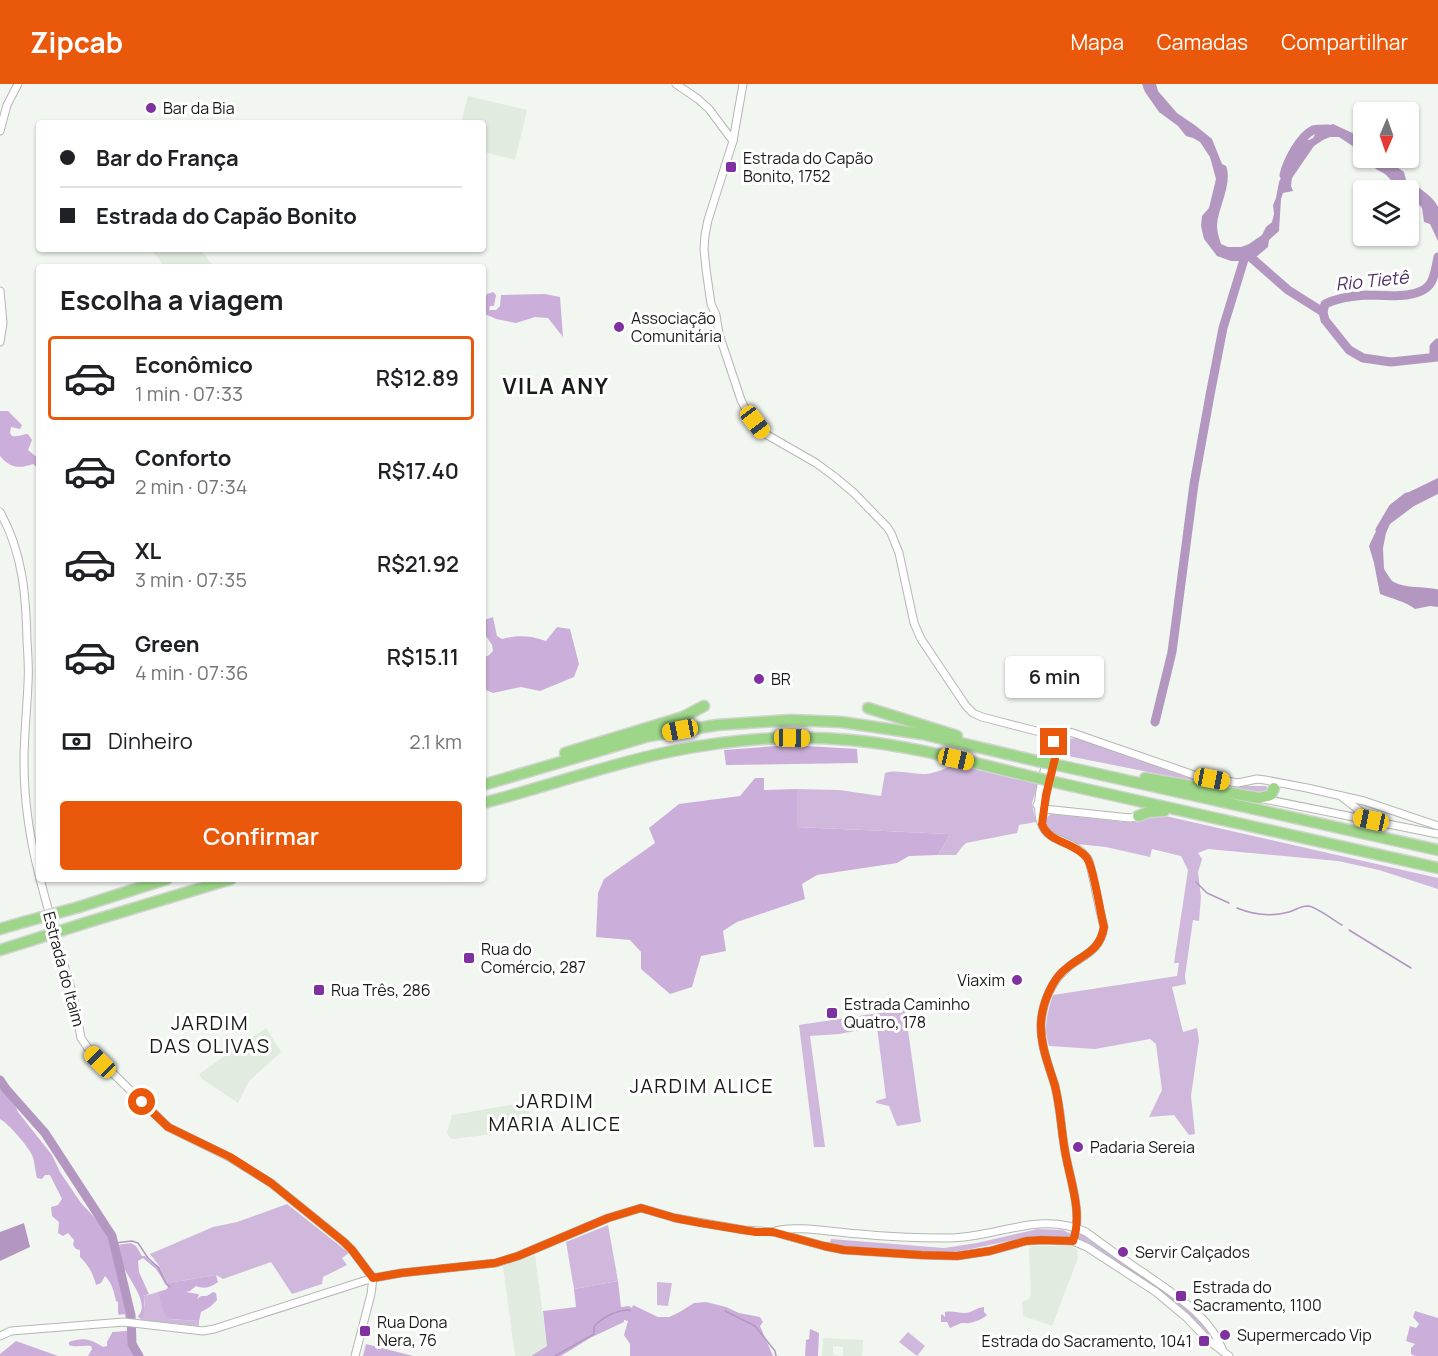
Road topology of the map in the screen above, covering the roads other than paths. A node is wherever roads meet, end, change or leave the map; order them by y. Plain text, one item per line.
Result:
1 (18, 84) edge
2 (676, 84) edge
3 (743, 84) edge
4 (0, 131) edge
5 (732, 141) junction
6 (0, 291) edge
7 (0, 342) edge
8 (0, 512) edge
9 (704, 706) dead end
10 (868, 708) dead end
11 (1064, 731) junction
12 (1040, 732) junction
13 (1081, 735) junction
14 (1055, 741) junction
15 (987, 749) junction
16 (1121, 779) junction
17 (1265, 780) junction
18 (488, 783) edge
19 (1274, 788) junction
20 (1046, 795) junction
21 (1339, 795) junction
22 (1259, 798) junction
23 (1136, 801) junction
24 (486, 802) edge
25 (1281, 802) junction
26 (1041, 807) junction
27 (1059, 810) junction
28 (1138, 816) junction
29 (1371, 820) junction
30 (1438, 826) edge
31 (1270, 831) junction
32 (1438, 834) edge
33 (1438, 850) edge
34 (36, 858) edge
35 (1438, 868) edge
36 (41, 882) edge
37 (158, 882) edge
38 (221, 882) edge
39 (0, 929) edge
40 (0, 950) edge
41 (1077, 1228) junction
42 (828, 1231) junction
43 (773, 1232) junction
44 (1073, 1241) junction
45 (824, 1246) junction
46 (373, 1278) junction
47 (360, 1282) junction
48 (371, 1294) junction
49 (0, 1336) edge
50 (1226, 1353) edge
51 (355, 1356) edge

1 - 4 street
2 - 5 street
3 - 5 street
5 - 12 street
6 - 7 street
8 - 34 street
9 - 18 highway
10 - 15 highway
11 - 12 street
11 - 13 street
11 - 14 street
12 - 14 street
13 - 14 street
13 - 17 street
14 - 20 street
14 - 26 street
15 - 16 highway, bridge
15 - 18 highway
16 - 22 highway
16 - 33 highway
17 - 19 street
17 - 21 street
19 - 22 highway
19 - 25 street
20 - 26 street
20 - 27 street
21 - 29 street
21 - 30 street
22 - 25 street
23 - 24 highway, bridge
23 - 28 highway
23 - 31 highway
25 - 29 street
26 - 27 street
26 - 41 street
27 - 28 street
28 - 31 highway
29 - 32 street
31 - 35 highway
36 - 46 street, Estrada do Itaim
37 - 39 highway, bridge
38 - 40 highway, bridge
41 - 42 street
41 - 44 street
41 - 50 street
42 - 43 street
42 - 45 street
43 - 45 street
43 - 46 street
44 - 45 street
44 - 50 street
46 - 47 street
46 - 48 street
47 - 48 street
47 - 49 street
48 - 51 street

